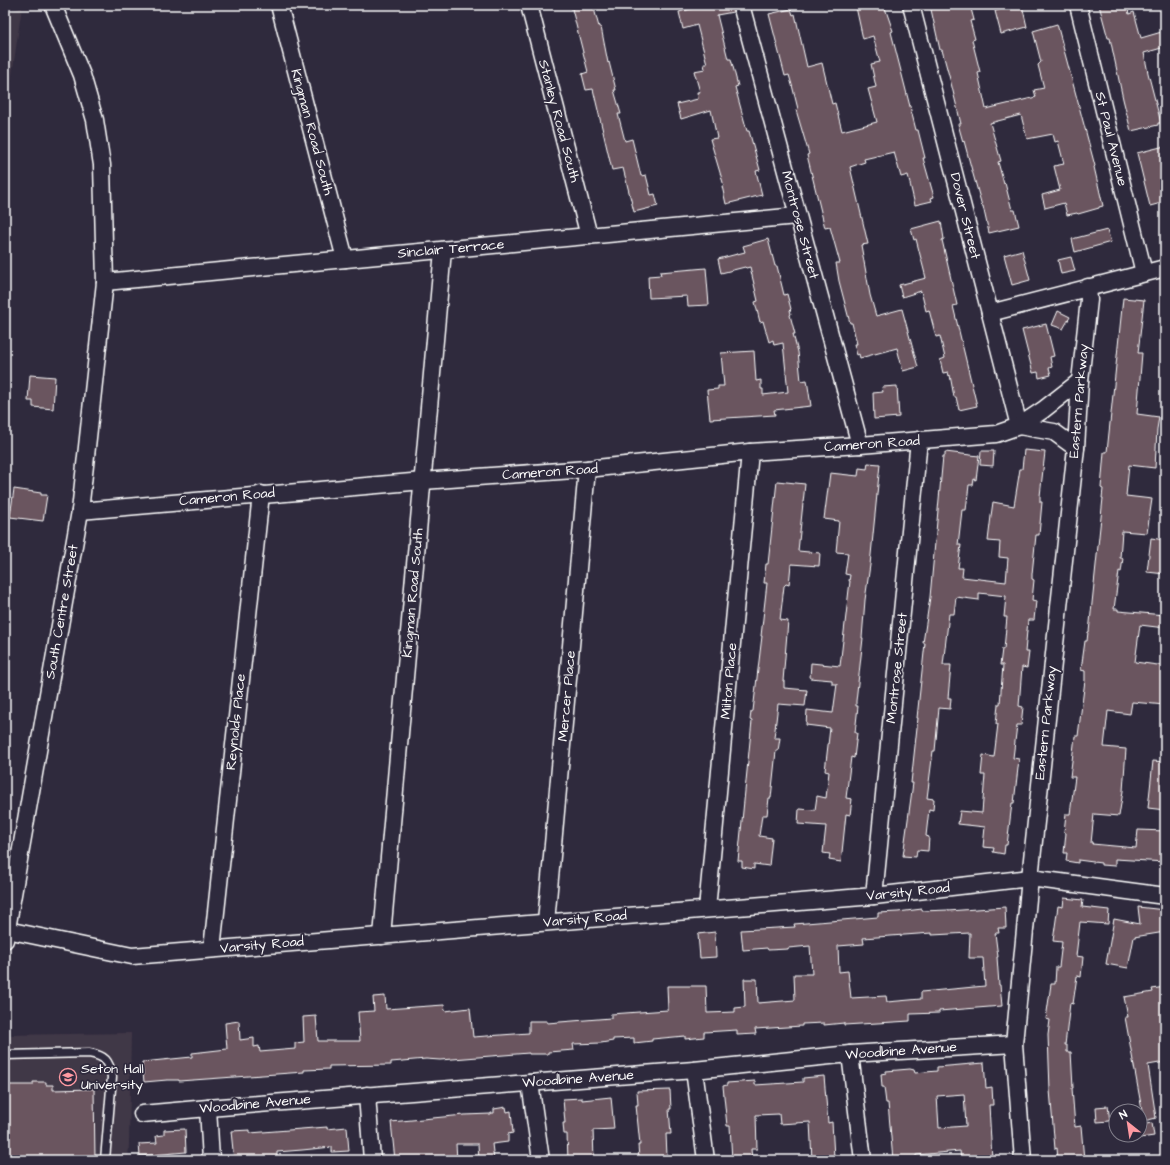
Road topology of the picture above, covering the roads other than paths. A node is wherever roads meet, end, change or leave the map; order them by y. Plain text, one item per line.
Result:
1 (53, 5) edge
2 (279, 5) edge
3 (529, 5) edge
4 (740, 5) edge
5 (911, 5) edge
6 (1078, 5) edge
7 (797, 216) junction
8 (589, 236) junction
9 (444, 250) junction
10 (345, 259) junction
11 (1165, 268) edge
12 (1144, 273) junction
13 (105, 282) junction
14 (1088, 287) junction
15 (990, 313) junction
16 (1080, 381) junction
17 (1018, 426) junction
18 (919, 440) junction
19 (860, 446) junction
20 (1076, 448) junction
21 (750, 452) junction
22 (587, 469) junction
23 (423, 481) junction
24 (261, 494) junction
25 (80, 511) junction
26 (1030, 878) junction
27 (874, 896) junction
28 (1165, 896) edge
29 (708, 909) junction
30 (546, 922) junction
31 (6, 935) edge
32 (382, 936) junction
33 (212, 949) junction
34 (1014, 1044) junction
35 (850, 1054) junction
36 (5, 1055) edge
37 (694, 1070) junction
38 (530, 1083) junction
39 (367, 1095) junction
40 (208, 1108) junction
41 (142, 1114) dead end
42 (105, 1160) edge
43 (211, 1160) edge
44 (372, 1160) edge
45 (541, 1160) edge
46 (706, 1160) edge
47 (863, 1160) edge
48 (1023, 1160) edge

1 - 13 street, South Centre Street
2 - 10 street, Kingman Road South
3 - 8 street, Stanley Road South
4 - 7 street, Montrose Street
5 - 15 street, Dover Street
6 - 12 street, St Paul Avenue
7 - 8 street, Sinclair Terrace
7 - 19 street, Montrose Street
8 - 9 street, Sinclair Terrace
9 - 10 street, Sinclair Terrace
9 - 23 street, Kingman Road South
10 - 13 street, Sinclair Terrace
11 - 12 street
12 - 14 street
13 - 25 street, South Centre Street
14 - 15 street
14 - 16 street, Eastern Parkway
15 - 17 street, Dover Street
16 - 17 street, Cameron Road
16 - 20 street, Eastern Parkway
17 - 18 street, Cameron Road
17 - 20 street, Cameron Road
18 - 19 street, Cameron Road
18 - 27 street, Montrose Street
19 - 21 street, Cameron Road
20 - 26 street, Eastern Parkway
21 - 22 street, Cameron Road
21 - 29 street, Milton Place
22 - 23 street, Cameron Road
22 - 30 street, Mercer Place
23 - 24 street, Cameron Road
23 - 32 street, Kingman Road South
24 - 25 street, Cameron Road
24 - 33 street, Reynolds Place
25 - 31 street, South Centre Street
26 - 27 street, Varsity Road
26 - 28 street, Varsity Road
26 - 34 street, Eastern Parkway
27 - 29 street, Varsity Road
29 - 30 street, Varsity Road
30 - 32 street, Varsity Road
31 - 33 street, Varsity Road
32 - 33 street, Varsity Road
34 - 35 street, Woodbine Avenue
34 - 48 street, Eastern Parkway
35 - 37 street, Woodbine Avenue
35 - 47 street
36 - 42 lane
37 - 38 street, Woodbine Avenue
37 - 46 street
38 - 39 street, Woodbine Avenue
38 - 45 street
39 - 40 street, Woodbine Avenue
39 - 44 street
40 - 41 street, Woodbine Avenue
40 - 43 street

